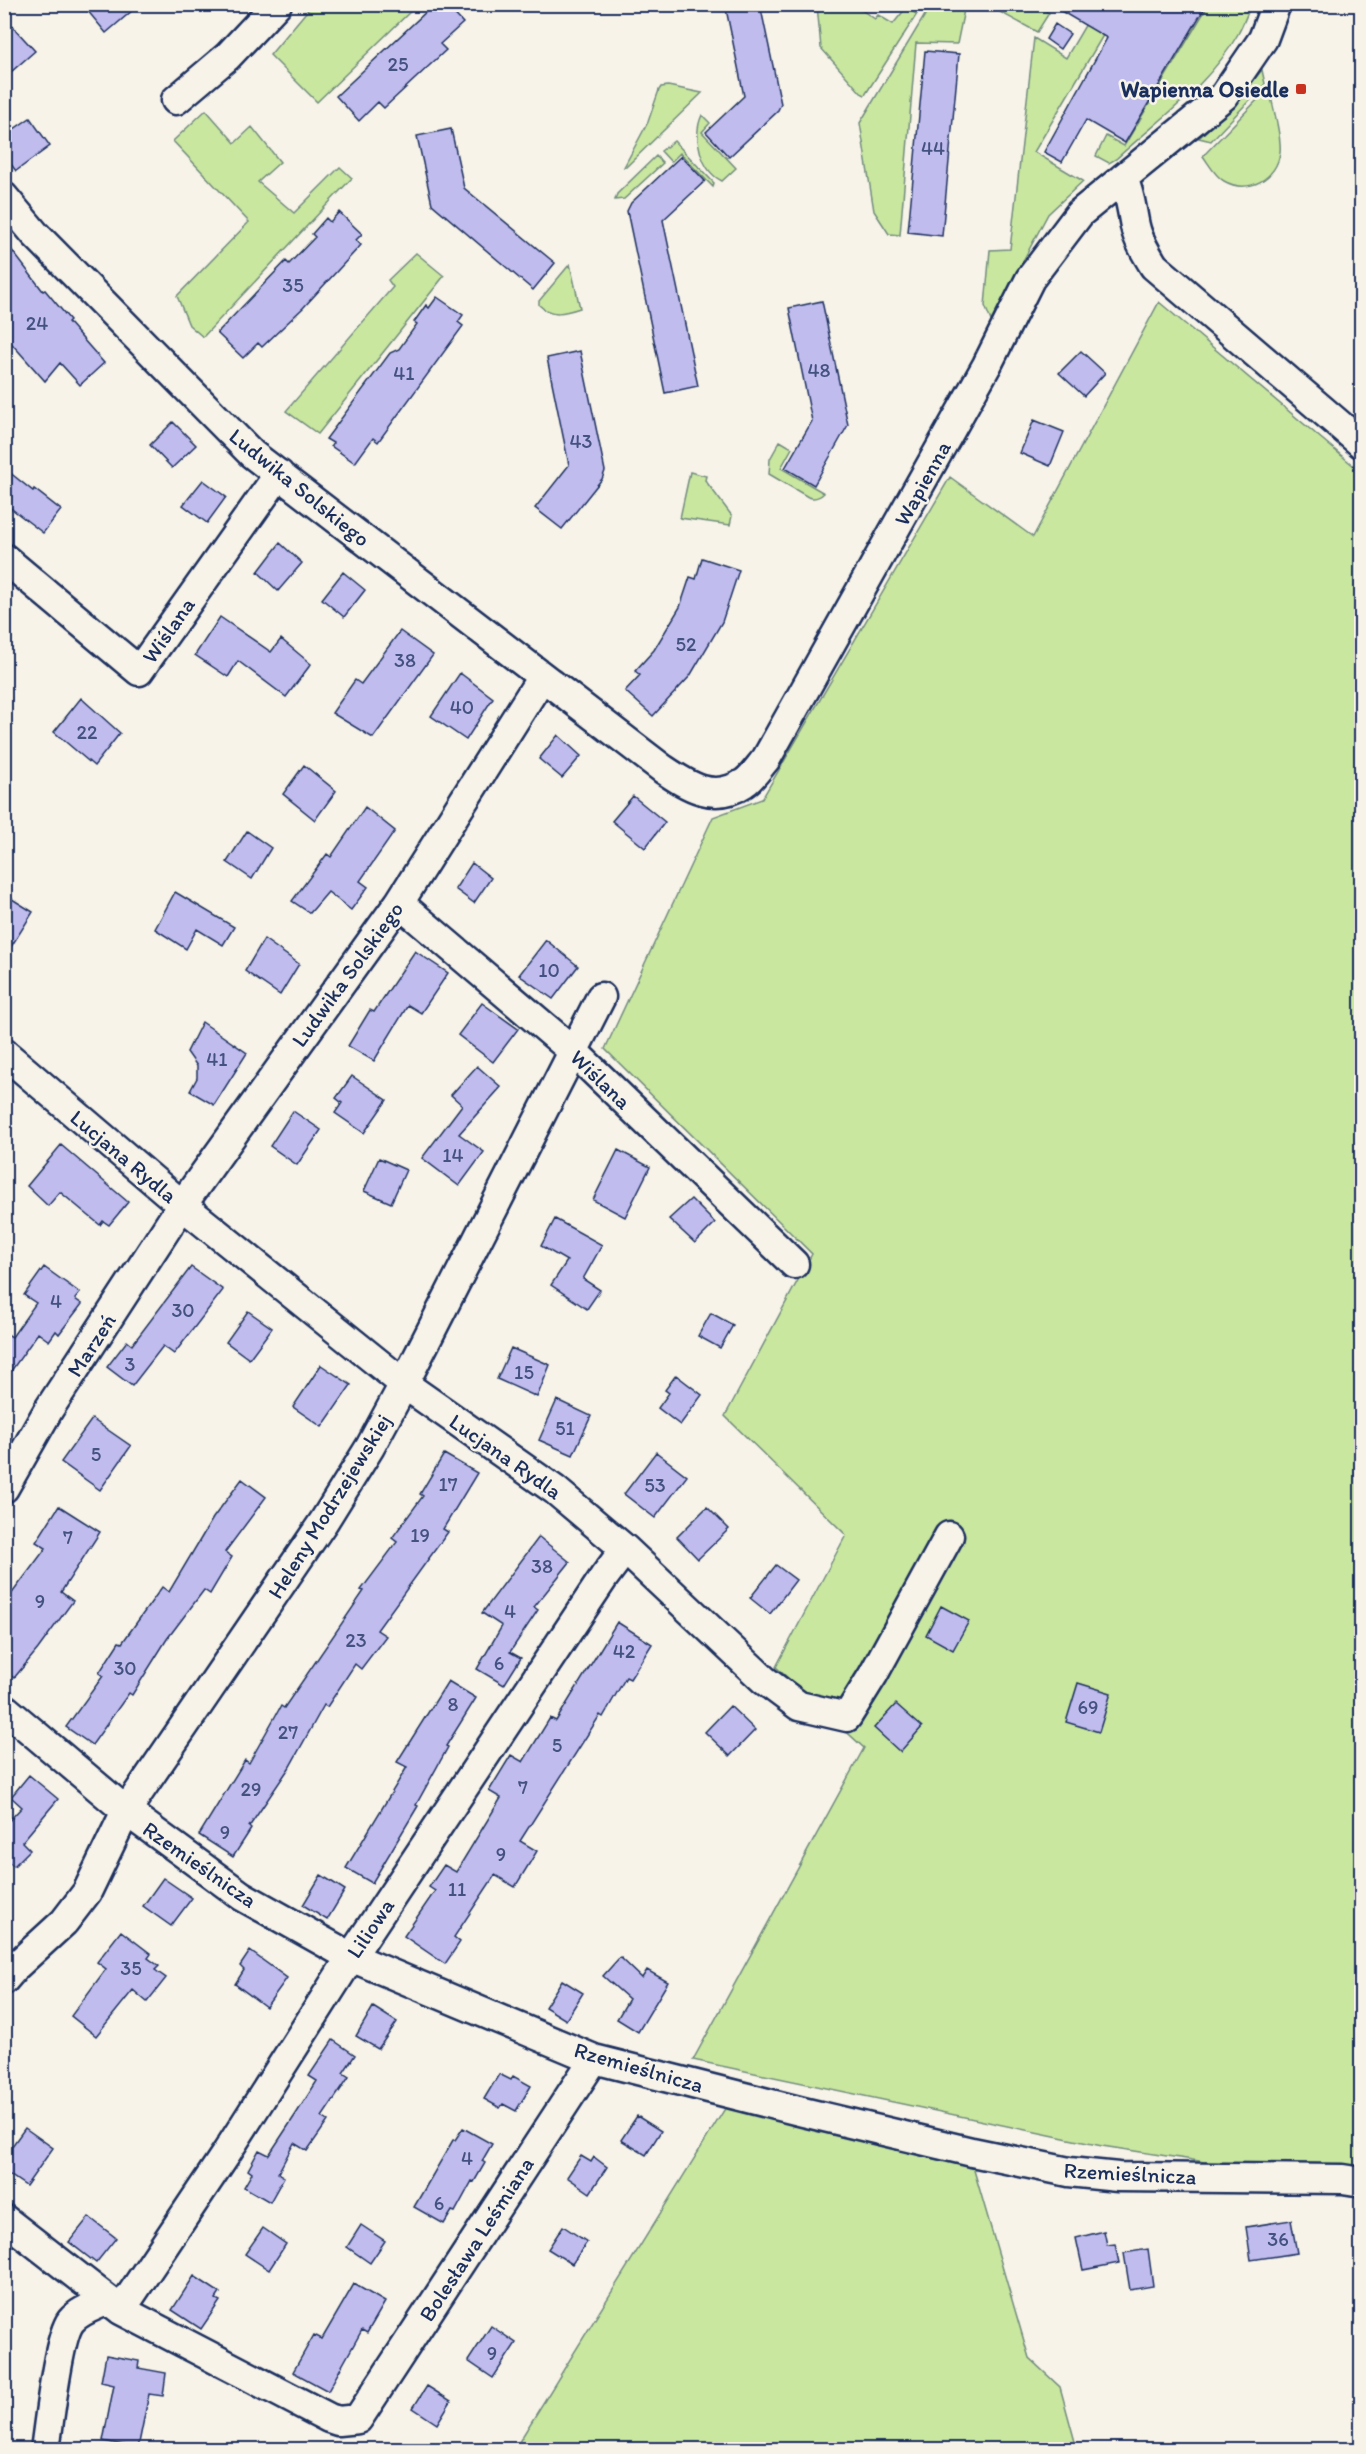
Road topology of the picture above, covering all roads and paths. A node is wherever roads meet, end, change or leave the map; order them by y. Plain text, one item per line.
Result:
1 (277, 4) edge
2 (1276, 4) edge
3 (176, 100) dead end
4 (1123, 178) junction
5 (4, 197) edge
6 (1362, 444) edge
7 (279, 474) junction
8 (4, 558) edge
9 (542, 677) junction
10 (727, 791) joint
11 (399, 903) junction
12 (601, 997) dead end
13 (573, 1051) junction
14 (4, 1053) edge
15 (182, 1204) junction
16 (794, 1264) dead end
17 (405, 1384) junction
18 (4, 1488) edge
19 (949, 1536) dead end
20 (625, 1549) junction
21 (4, 1708) edge
22 (126, 1811) junction
23 (351, 1957) junction
24 (4, 1980) edge
25 (594, 2058) junction
26 (1362, 2182) edge
27 (4, 2219) edge
28 (114, 2305) junction
29 (45, 2450) edge

1 - 3 street
2 - 4 street, Wapienna
4 - 6 street
4 - 10 street, Wapienna
5 - 7 street, Ludwika Solskiego
7 - 8 street, Wiślana
7 - 9 street, Ludwika Solskiego
9 - 10 street, Ludwika Solskiego
9 - 11 street, Ludwika Solskiego
11 - 13 street, Wiślana
11 - 15 street, Ludwika Solskiego
12 - 13 street, Heleny Modrzejewskiej
13 - 16 street, Wiślana
13 - 17 street, Heleny Modrzejewskiej
14 - 15 street, Lucjana Rydla
15 - 17 street, Lucjana Rydla
15 - 18 street, Marzeń
17 - 20 street, Lucjana Rydla
17 - 22 street, Heleny Modrzejewskiej
19 - 20 street, Lucjana Rydla
20 - 23 street, Liliowa
21 - 22 street, Rzemieślnicza
22 - 23 street, Rzemieślnicza
22 - 24 street, Heleny Modrzejewskiej
23 - 25 street, Rzemieślnicza
23 - 28 street, Liliowa
25 - 26 street, Rzemieślnicza
25 - 28 street, Bolesława Leśmiana
27 - 28 street
28 - 29 street

